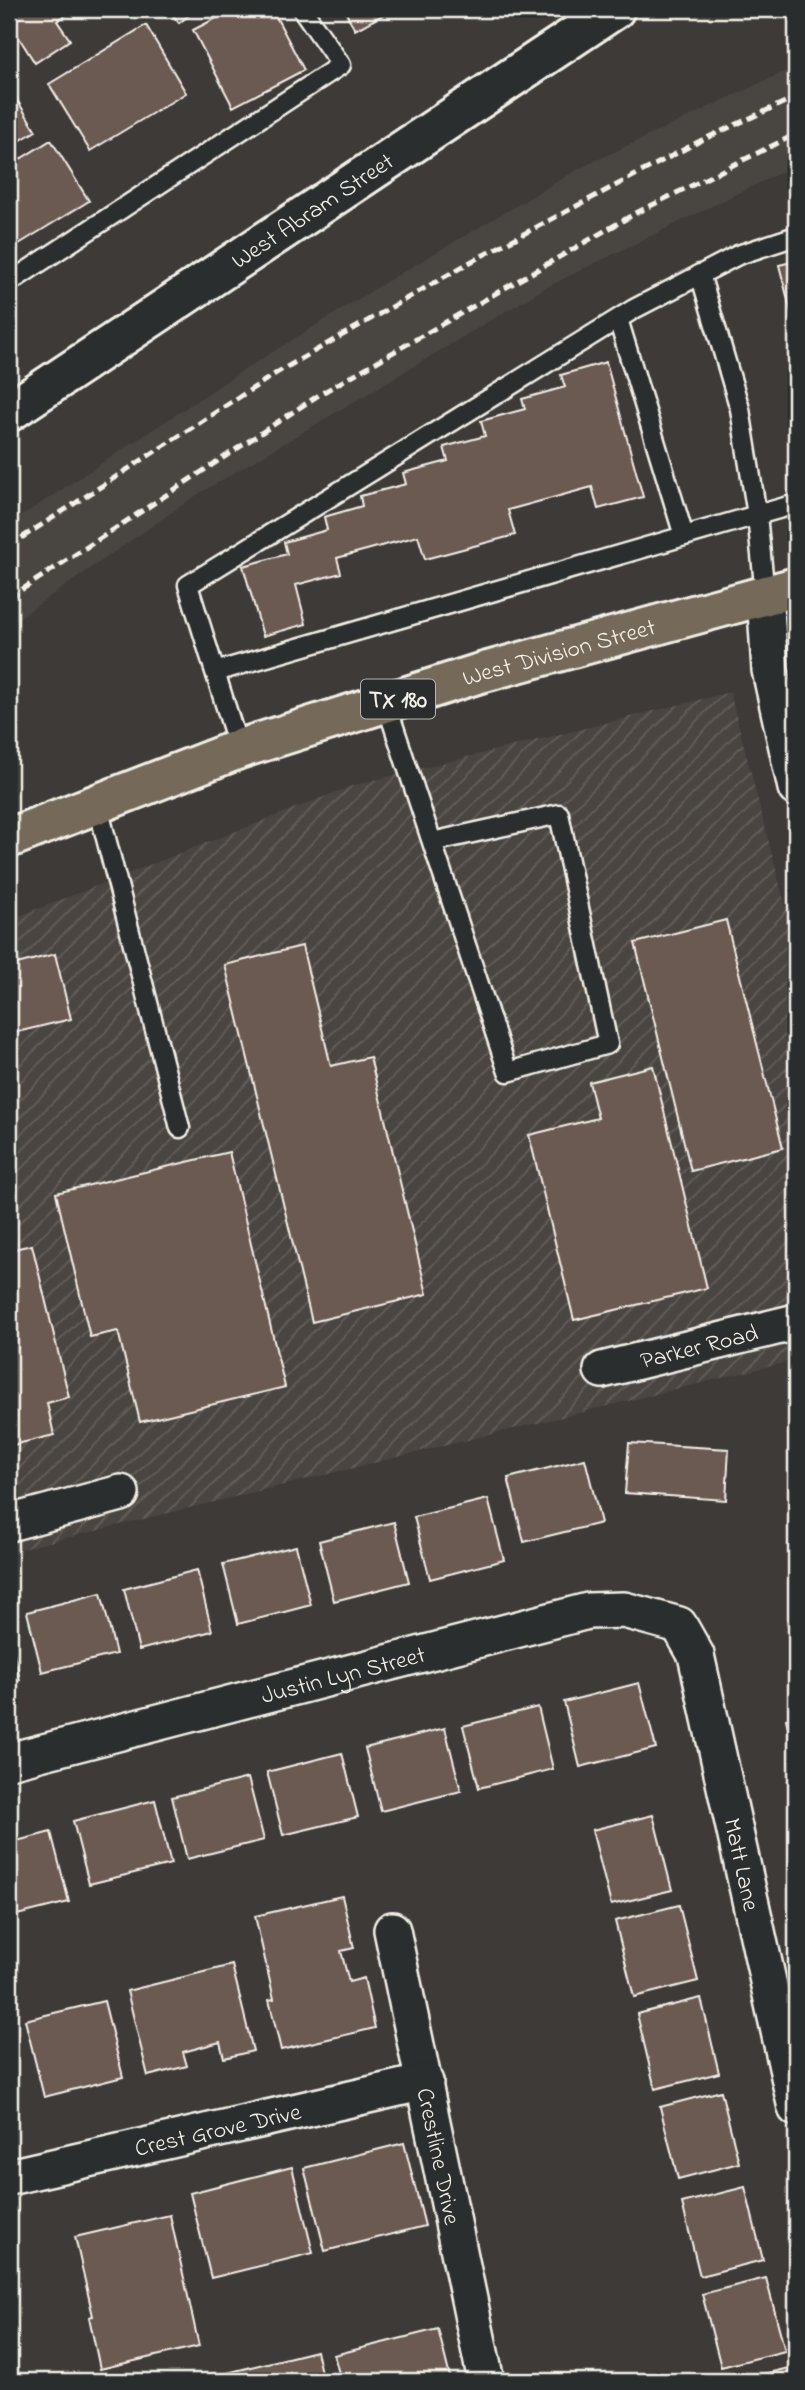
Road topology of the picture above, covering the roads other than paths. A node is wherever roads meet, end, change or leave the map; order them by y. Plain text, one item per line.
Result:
1 (302, 9) edge
2 (615, 9) edge
3 (796, 236) edge
4 (9, 274) edge
5 (700, 274) junction
6 (618, 319) junction
7 (9, 412) edge
8 (796, 504) edge
9 (757, 515) junction
10 (684, 536) junction
11 (781, 591) edge
12 (215, 672) junction
13 (386, 703) junction
14 (239, 749) junction
15 (796, 788) edge
16 (97, 803) junction
17 (9, 838) edge
18 (432, 842) junction
19 (180, 1128) dead end
20 (796, 1322) edge
21 (602, 1370) dead end
22 (121, 1493) dead end
23 (9, 1523) edge
24 (679, 1625) joint
25 (9, 1761) edge
26 (392, 1930) dead end
27 (425, 2082) junction
28 (796, 2108) edge
29 (9, 2177) edge
30 (486, 2381) edge

1 - 4 lane
2 - 7 main road, West Abram Street
3 - 5 lane
5 - 6 lane
5 - 9 lane
6 - 10 lane
6 - 12 lane
8 - 9 lane
9 - 10 lane
9 - 11 lane
10 - 12 lane
11 - 13 main road, West Division Street / TX 180
11 - 15 street
12 - 14 lane
13 - 14 main road, West Division Street / TX 180
13 - 18 lane
14 - 16 main road, West Division Street / TX 180
16 - 17 main road, West Division Street / TX 180
16 - 19 lane
18 - 18 lane
20 - 21 street, Parker Road
22 - 23 street
24 - 25 street, Justin Lyn Street
24 - 28 street, Matt Lane
26 - 27 street, Crestline Drive
27 - 29 street, Crest Grove Drive
27 - 30 street, Crestline Drive

